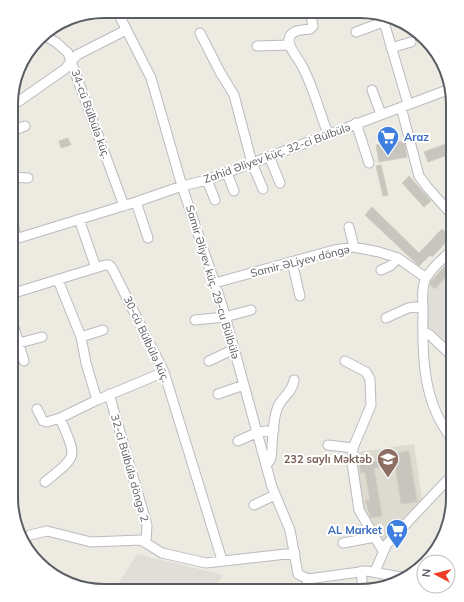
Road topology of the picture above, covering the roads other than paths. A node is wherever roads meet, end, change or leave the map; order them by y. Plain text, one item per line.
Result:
1 (120, 18) edge
2 (311, 18) edge
3 (379, 20) edge
4 (383, 21) edge
5 (126, 30) junction
6 (356, 32) dead end
7 (200, 33) dead end
8 (48, 38) edge
9 (412, 42) dead end
10 (290, 45) junction
11 (257, 46) dead end
12 (391, 48) junction
13 (72, 62) junction
14 (372, 90) dead end
15 (445, 91) edge
16 (18, 102) edge
17 (404, 106) junction
18 (381, 114) junction
19 (356, 123) junction
20 (25, 126) dead end
21 (18, 129) edge
22 (328, 134) junction
23 (269, 156) junction
24 (252, 163) junction
25 (368, 163) dead end
26 (227, 173) junction
27 (18, 178) edge
28 (28, 178) dead end
29 (207, 180) junction
30 (280, 183) dead end
31 (182, 186) junction
32 (263, 189) dead end
33 (234, 191) dead end
34 (214, 200) dead end
35 (136, 202) junction
36 (124, 206) junction
37 (446, 208) edge
38 (79, 219) junction
39 (349, 227) dead end
40 (18, 238) edge
41 (148, 238) dead end
42 (354, 247) junction
43 (446, 257) edge
44 (398, 258) junction
45 (292, 262) junction
46 (96, 268) junction
47 (381, 270) dead end
48 (426, 278) junction
49 (58, 280) junction
50 (215, 283) junction
51 (18, 292) edge
52 (300, 296) dead end
53 (423, 306) junction
54 (251, 310) dead end
55 (225, 317) junction
56 (386, 318) dead end
57 (195, 320) dead end
58 (103, 330) dead end
59 (423, 332) junction
60 (42, 337) dead end
61 (81, 337) junction
62 (18, 340) edge
63 (19, 343) junction
64 (234, 349) junction
65 (446, 350) edge
66 (24, 361) dead end
67 (209, 361) dead end
68 (345, 361) dead end
69 (164, 372) junction
70 (294, 380) dead end
71 (244, 385) junction
72 (109, 394) junction
73 (218, 394) dead end
74 (97, 400) junction
75 (37, 409) dead end
76 (60, 418) junction
77 (446, 424) edge
78 (274, 430) junction
79 (258, 432) junction
80 (238, 441) dead end
81 (328, 445) dead end
82 (353, 448) junction
83 (266, 462) junction
84 (45, 482) dead end
85 (446, 482) edge
86 (275, 495) junction
87 (254, 505) dead end
88 (27, 537) edge
89 (375, 537) junction
90 (146, 542) junction
91 (343, 543) dead end
92 (383, 551) junction
93 (295, 553) junction
94 (222, 560) junction
95 (361, 571) junction
96 (375, 571) junction
97 (396, 576) edge
98 (308, 579) junction
99 (307, 584) edge
100 (362, 584) edge

1 - 5 street, Samir Əliyev küç. 29-cu Bülbülə
2 - 10 street
3 - 6 street
4 - 12 street
5 - 13 street
5 - 31 street, Samir Əliyev küç. 29-cu Bülbülə
7 - 24 street
8 - 13 street, 34-cü Bülbülə küç.
9 - 12 street
10 - 11 street
10 - 22 street
12 - 17 street
13 - 16 street
13 - 36 street, 34-cü Bülbülə küç.
14 - 18 street
15 - 17 street, Zahid Əliyev küç. 32-ci Bülbülə
17 - 18 street, Zahid Əliyev küç. 32-ci Bülbülə
17 - 37 street
18 - 19 street, Zahid Əliyev küç. 32-ci Bülbülə
19 - 22 street, Zahid Əliyev küç. 32-ci Bülbülə
19 - 25 street
20 - 21 street
22 - 23 street, Zahid Əliyev küç. 32-ci Bülbülə
23 - 24 street, Zahid Əliyev küç. 32-ci Bülbülə
23 - 30 street
24 - 26 street, Zahid Əliyev küç. 32-ci Bülbülə
24 - 32 street
26 - 29 street, Zahid Əliyev küç. 32-ci Bülbülə
26 - 33 street
27 - 28 street
29 - 31 street, Zahid Əliyev küç. 32-ci Bülbülə
29 - 34 street
31 - 35 street, Zahid Əliyev küç. 32-ci Bülbülə
31 - 50 street, Samir Əliyev küç. 29-cu Bülbülə
35 - 36 street, Zahid Əliyev küç. 32-ci Bülbülə
35 - 41 street
36 - 38 street, Zahid Əliyev küç. 32-ci Bülbülə
38 - 40 street, Zahid Əliyev küç. 32-ci Bülbülə
38 - 46 street
39 - 42 street
42 - 44 street, Samir ƏLiyev döngə
42 - 45 street, Samir ƏLiyev döngə
43 - 48 street
44 - 47 street
44 - 48 street, Samir ƏLiyev döngə
45 - 50 street, Samir ƏLiyev döngə
45 - 52 street
46 - 49 street, 30-cü Bülbülə küç.
46 - 69 street, 30-cü Bülbülə küç.
48 - 53 street
49 - 51 street, 30-cü Bülbülə küç.
49 - 61 street
50 - 55 street, Samir Əliyev küç. 29-cu Bülbülə
53 - 56 street
53 - 59 street
54 - 55 street
55 - 57 street
55 - 64 street, Samir Əliyev küç. 29-cu Bülbülə
58 - 61 street
59 - 65 street
59 - 77 street
60 - 63 street
61 - 74 street
62 - 63 street
63 - 66 street
64 - 67 street
64 - 71 street, Samir Əliyev küç. 29-cu Bülbülə
68 - 82 street
69 - 72 street
69 - 94 street, 30-cü Bülbülə küç.
70 - 78 street
71 - 73 street
71 - 79 street, Samir Əliyev küç. 29-cu Bülbülə
72 - 74 street
72 - 90 street, 32-ci Bülbülə döngə 2
74 - 76 street
75 - 76 street
76 - 84 street
78 - 79 street
78 - 83 street
79 - 80 street
79 - 83 street, Samir Əliyev küç. 29-cu Bülbülə
81 - 82 street
82 - 89 street
83 - 86 street, Samir Əliyev küç. 29-cu Bülbülə
85 - 92 street
86 - 87 street
86 - 93 street, Samir Əliyev küç. 29-cu Bülbülə
88 - 90 street
89 - 91 street
89 - 92 street
90 - 94 street
92 - 96 street
93 - 94 street
93 - 98 street, Samir Əliyev küç. 29-cu Bülbülə
95 - 96 street
95 - 98 street
95 - 100 street
96 - 97 street
98 - 99 street

